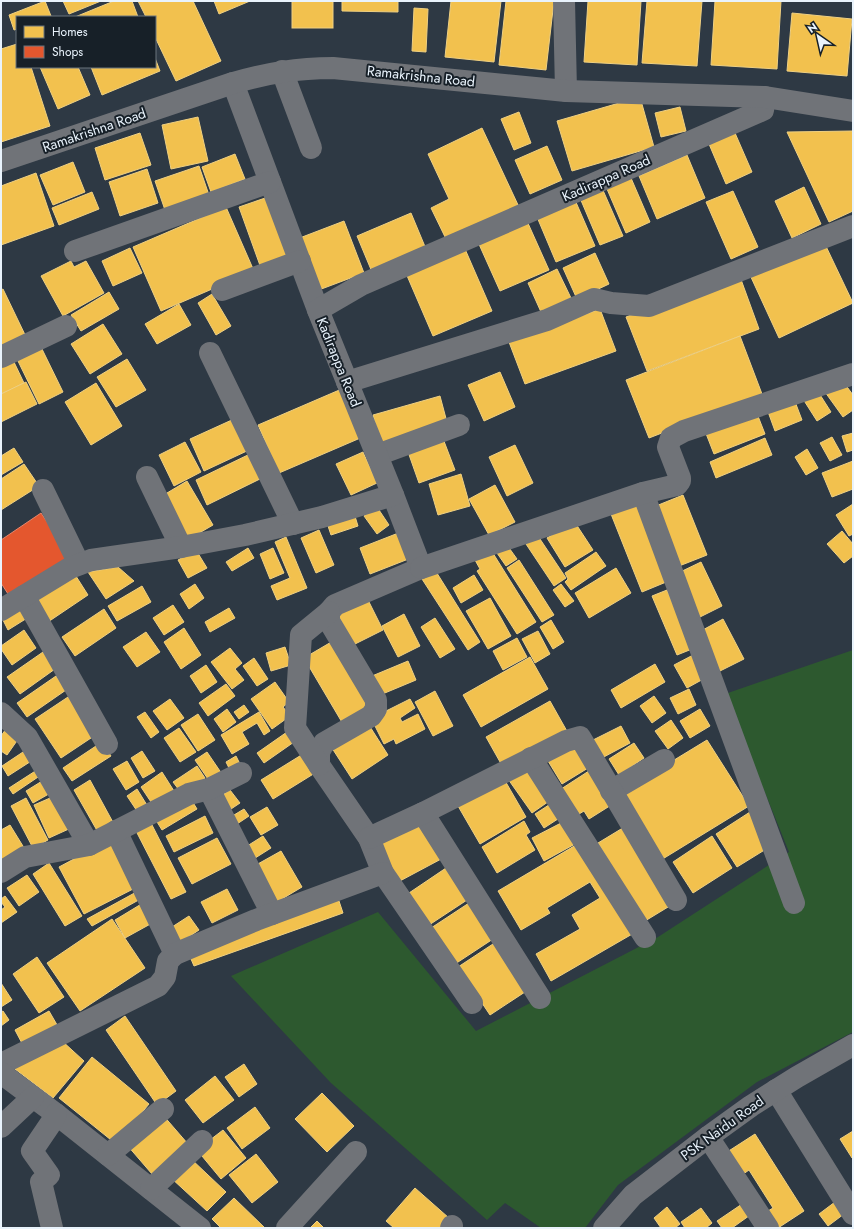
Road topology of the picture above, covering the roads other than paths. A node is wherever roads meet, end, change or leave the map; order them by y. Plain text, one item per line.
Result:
1 (564, 1) edge
2 (282, 71) junction
3 (233, 83) junction
4 (566, 91) junction
5 (765, 96) junction
6 (853, 111) edge
7 (311, 148) dead end
8 (1, 161) edge
9 (270, 182) junction
10 (853, 226) edge
11 (74, 251) dead end
12 (300, 261) junction
13 (222, 290) dead end
14 (318, 310) junction
15 (66, 326) dead end
16 (210, 353) dead end
17 (1, 357) edge
18 (853, 374) edge
19 (347, 382) junction
20 (459, 425) dead end
21 (377, 455) junction
22 (147, 477) dead end
23 (43, 490) dead end
24 (642, 493) junction
25 (393, 495) junction
26 (293, 524) junction
27 (180, 548) junction
28 (79, 564) junction
29 (421, 568) junction
30 (24, 596) junction
31 (1, 610) edge
32 (329, 612) junction
33 (1, 713) edge
34 (106, 744) dead end
35 (531, 758) junction
36 (664, 760) dead end
37 (319, 765) junction
38 (241, 772) dead end
39 (209, 789) junction
40 (611, 791) junction
41 (423, 813) junction
42 (116, 831) junction
43 (370, 838) junction
44 (88, 845) junction
45 (1, 872) edge
46 (383, 873) junction
47 (676, 900) dead end
48 (794, 903) dead end
49 (272, 914) junction
50 (645, 937) dead end
51 (175, 954) junction
52 (540, 998) dead end
53 (472, 1003) dead end
54 (853, 1045) edge
55 (1, 1064) edge
56 (1, 1073) edge
57 (776, 1090) junction
58 (33, 1097) junction
59 (163, 1109) dead end
60 (56, 1114) junction
61 (1, 1127) edge
62 (708, 1137) junction
63 (202, 1141) dead end
64 (356, 1152) dead end
65 (108, 1155) junction
66 (151, 1189) junction
67 (853, 1214) edge
68 (50, 1227) edge
69 (200, 1228) edge
70 (287, 1228) edge
71 (604, 1228) edge
72 (768, 1228) edge

1 - 4 street
2 - 3 street, Ramakrishna Road
2 - 4 street, Ramakrishna Road
2 - 7 street
3 - 8 street, Ramakrishna Road
3 - 9 street
4 - 5 street, Ramakrishna Road
5 - 6 street, Ramakrishna Road
5 - 14 street, Kadirappa Road
9 - 11 street
9 - 12 street
10 - 19 street
12 - 13 street
12 - 14 street
14 - 19 street, Kadirappa Road
15 - 17 street
16 - 26 street
18 - 24 street
19 - 21 street, Kadirappa Road
20 - 21 street
21 - 25 street, Kadirappa Road
22 - 27 street
23 - 28 street
24 - 29 street
24 - 48 street
25 - 26 street
25 - 29 street, Kadirappa Road
26 - 27 street
27 - 28 street
28 - 30 street
29 - 32 street
30 - 31 street
30 - 34 street
32 - 37 street
32 - 37 street
33 - 44 street
35 - 40 street
35 - 41 street
35 - 50 street
36 - 40 street
37 - 43 street
38 - 39 street
39 - 42 street
39 - 49 street
40 - 47 street
41 - 43 street
41 - 52 street
42 - 44 street
42 - 51 street
43 - 46 street
44 - 45 street
46 - 49 street
46 - 53 street
49 - 51 street
51 - 55 street
54 - 57 street, PSK Naidu Road
56 - 58 street
57 - 62 street, PSK Naidu Road
57 - 67 street
58 - 60 street
58 - 61 street
59 - 65 street
60 - 65 street
60 - 68 street
62 - 71 street, PSK Naidu Road
62 - 72 street
63 - 66 street
64 - 70 street
65 - 66 street
66 - 69 street

